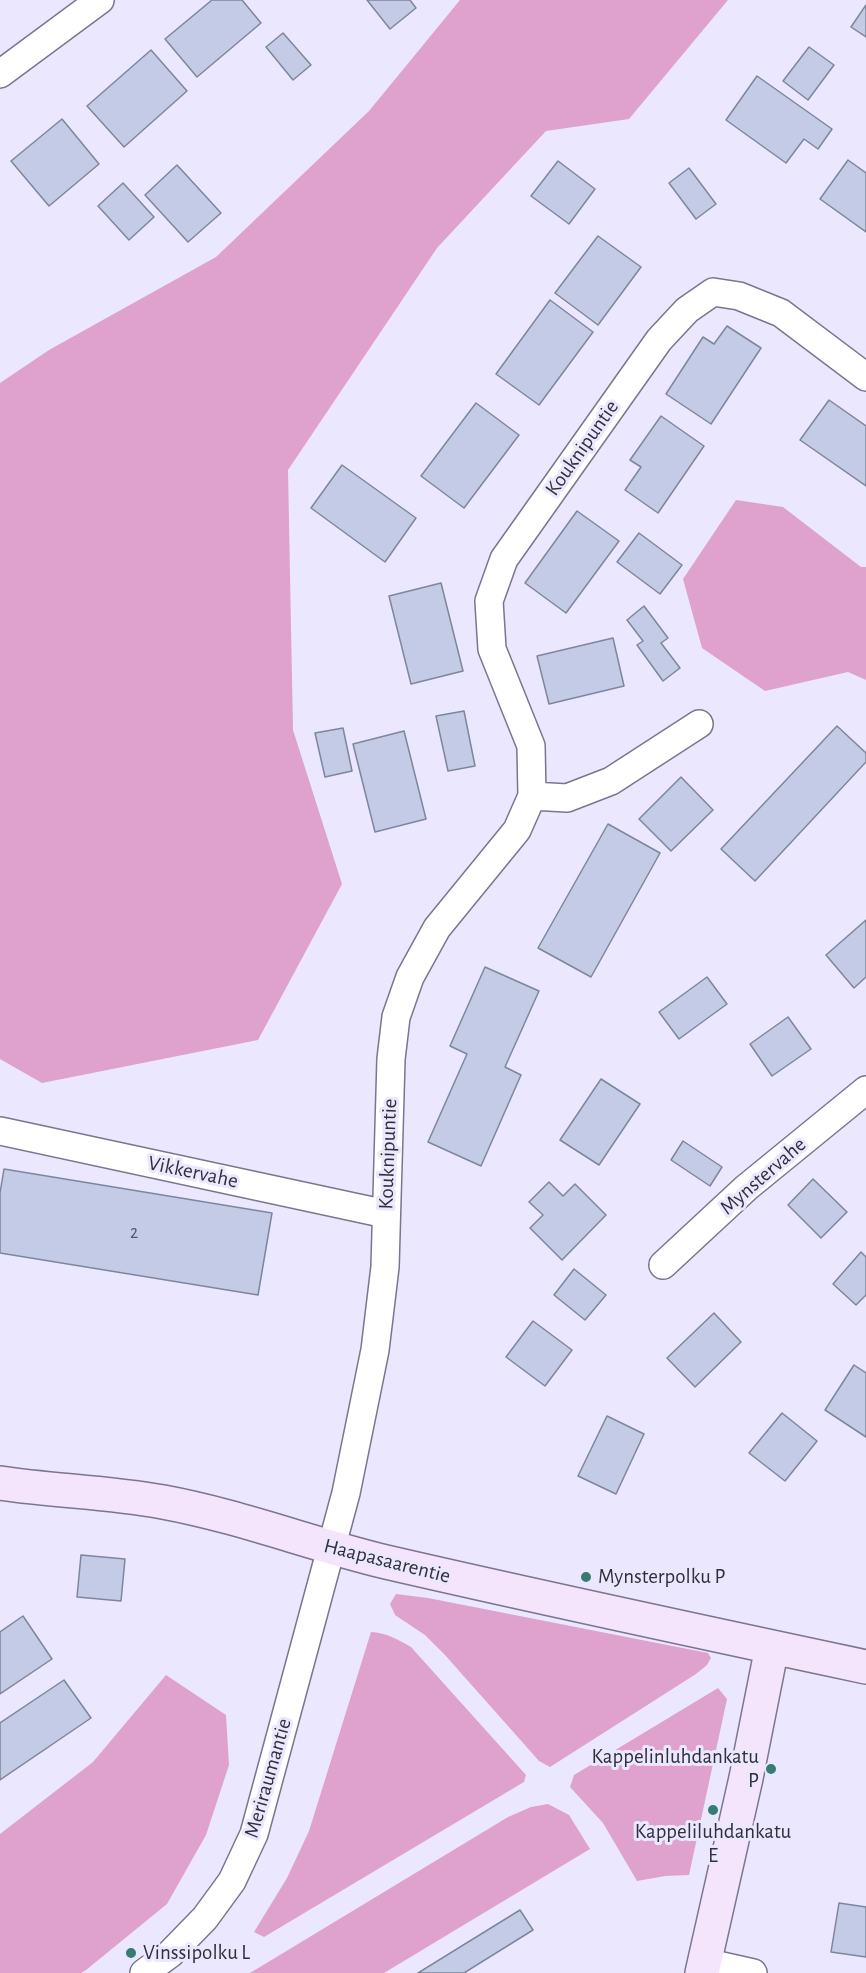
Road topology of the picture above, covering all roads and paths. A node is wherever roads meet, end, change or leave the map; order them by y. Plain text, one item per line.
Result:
1 (100, 0) edge
2 (0, 74) edge
3 (866, 377) edge
4 (699, 724) dead end
5 (532, 796) junction
6 (866, 1090) edge
7 (0, 1131) edge
8 (386, 1214) junction
9 (663, 1265) dead end
10 (0, 1483) edge
11 (332, 1548) junction
12 (772, 1647) junction
13 (866, 1667) edge
14 (704, 1968) edge
15 (144, 1973) edge
16 (753, 1973) edge

1 - 2 street
3 - 5 street, Kouknipuntie
4 - 5 street
5 - 8 street, Kouknipuntie
6 - 9 street, Mynstervahe
7 - 8 street, Vikkervahe
8 - 11 street, Kouknipuntie
10 - 11 main road, Haapasaarentie
11 - 12 main road, Haapasaarentie
11 - 15 street, Meriraumantie
12 - 13 main road, Haapasaarentie
12 - 14 main road
14 - 16 street

